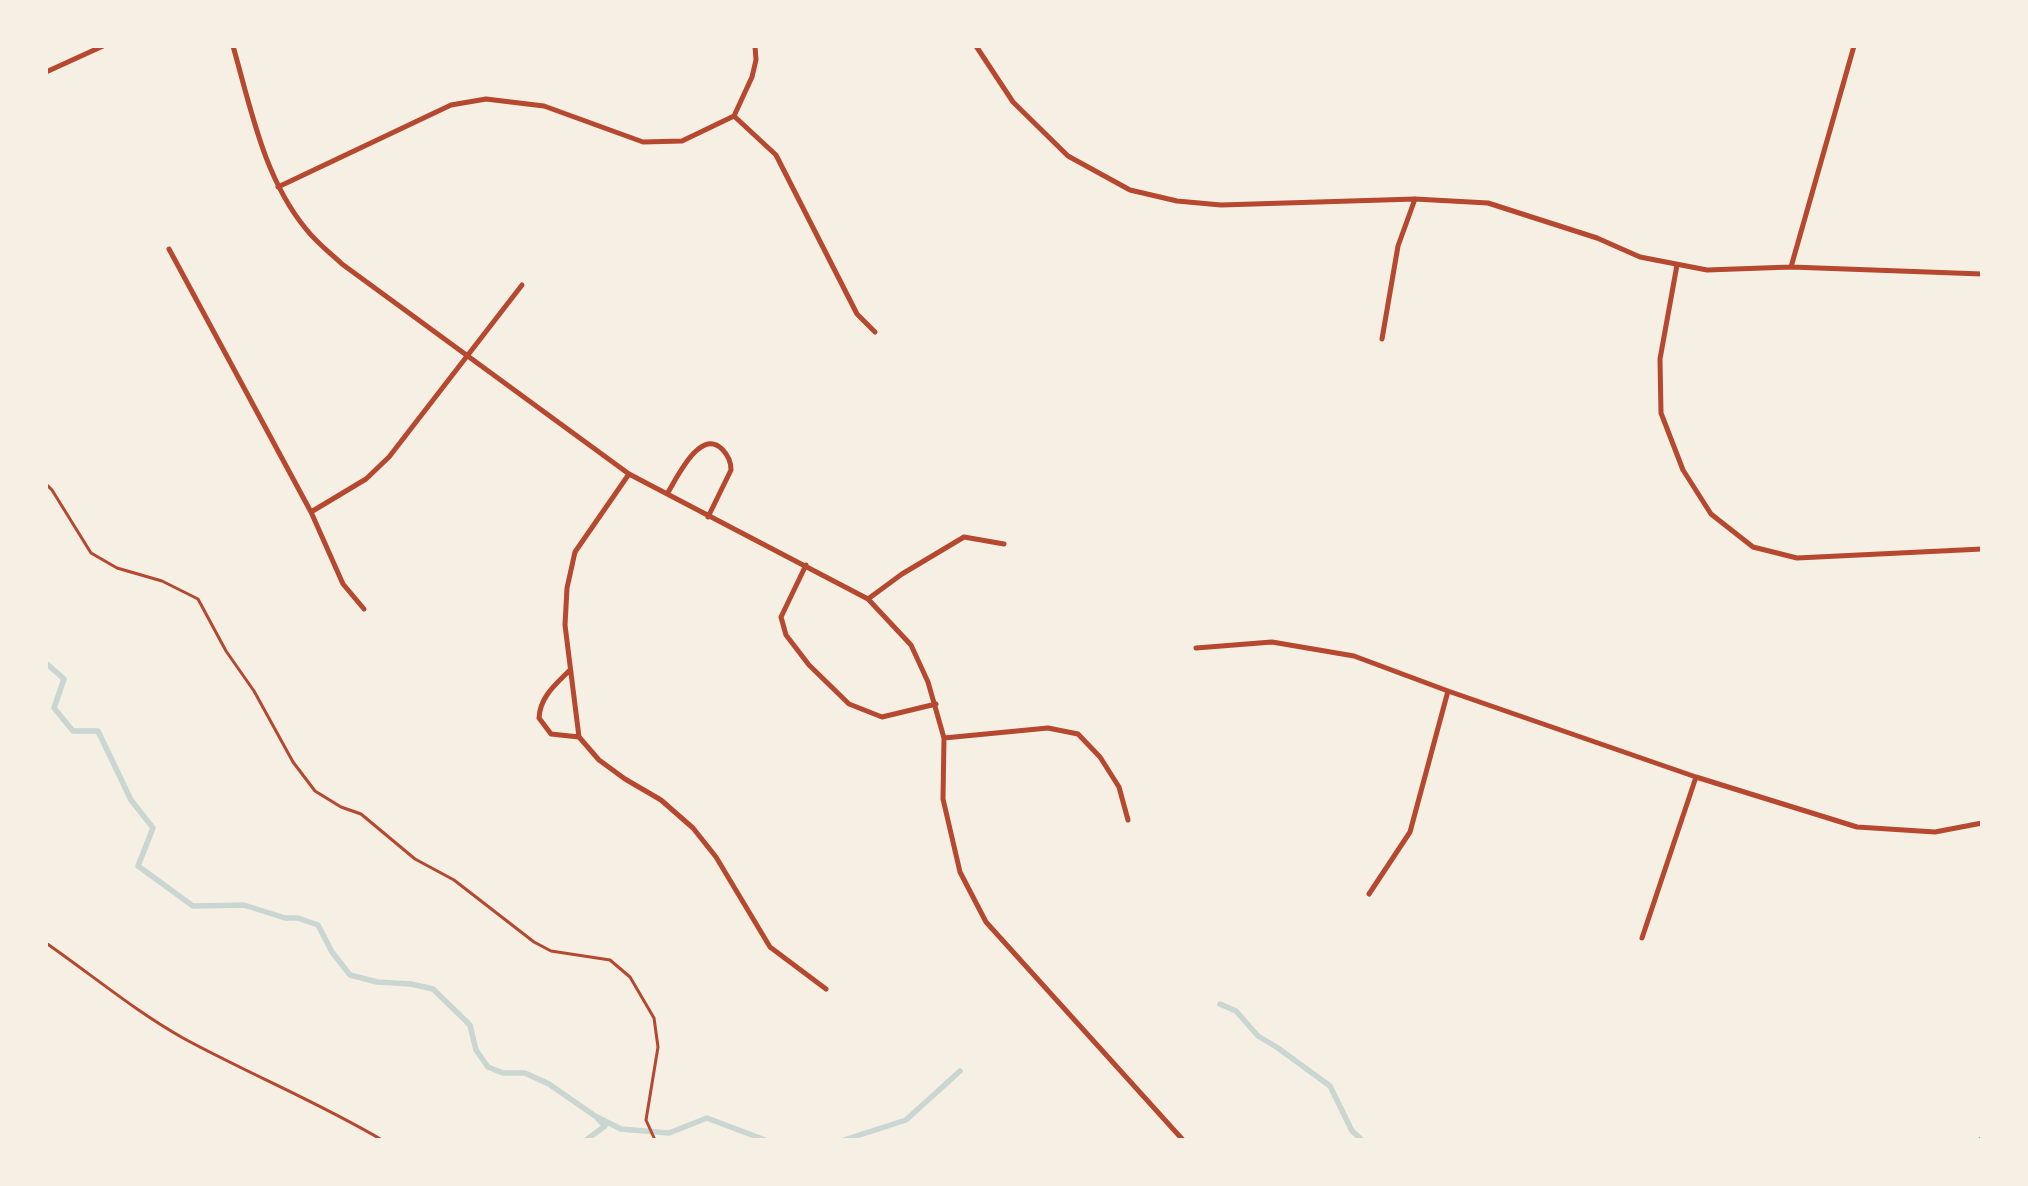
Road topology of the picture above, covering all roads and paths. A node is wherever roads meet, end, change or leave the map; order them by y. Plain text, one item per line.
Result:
1 (103, 46) edge
2 (233, 46) edge
3 (755, 46) edge
4 (976, 46) edge
5 (1854, 46) edge
6 (46, 72) edge
7 (734, 116) junction
8 (278, 187) junction
9 (1415, 199) junction
10 (169, 249) dead end
11 (1677, 265) junction
12 (1791, 267) junction
13 (1982, 274) edge
14 (522, 285) dead end
15 (875, 332) dead end
16 (1382, 339) dead end
17 (466, 356) junction
18 (629, 474) junction
19 (46, 484) edge
20 (667, 494) junction
21 (311, 512) junction
22 (708, 517) junction
23 (1004, 544) dead end
24 (1982, 549) edge
25 (806, 565) junction
26 (868, 599) junction
27 (364, 609) dead end
28 (1196, 648) dead end
29 (569, 672) junction
30 (1448, 691) junction
31 (936, 704) junction
32 (578, 737) junction
33 (944, 738) junction
34 (1696, 778) junction
35 (1128, 820) dead end
36 (1982, 822) edge
37 (1369, 894) dead end
38 (1642, 938) dead end
39 (46, 943) edge
40 (826, 989) dead end
41 (652, 1133) junction
42 (382, 1140) edge
43 (651, 1140) edge
44 (655, 1140) edge
45 (1183, 1140) edge

1 - 6 street
2 - 8 street
3 - 7 street
4 - 9 street
5 - 12 street
7 - 8 street
7 - 15 street
8 - 17 street
9 - 11 street
9 - 16 street
10 - 21 street
11 - 12 street
11 - 24 street
12 - 13 street
14 - 17 street
17 - 18 street
17 - 21 street
18 - 20 street
18 - 29 street
19 - 41 path
20 - 22 street
20 - 22 street
21 - 27 street
22 - 25 street
23 - 26 street
25 - 26 street
25 - 31 street
26 - 31 street
28 - 30 street
29 - 32 street
29 - 32 street
30 - 34 street
30 - 37 street
31 - 33 street
32 - 40 street
33 - 35 street
33 - 45 street
34 - 36 street
34 - 38 street
39 - 42 path
41 - 43 path
41 - 44 path

